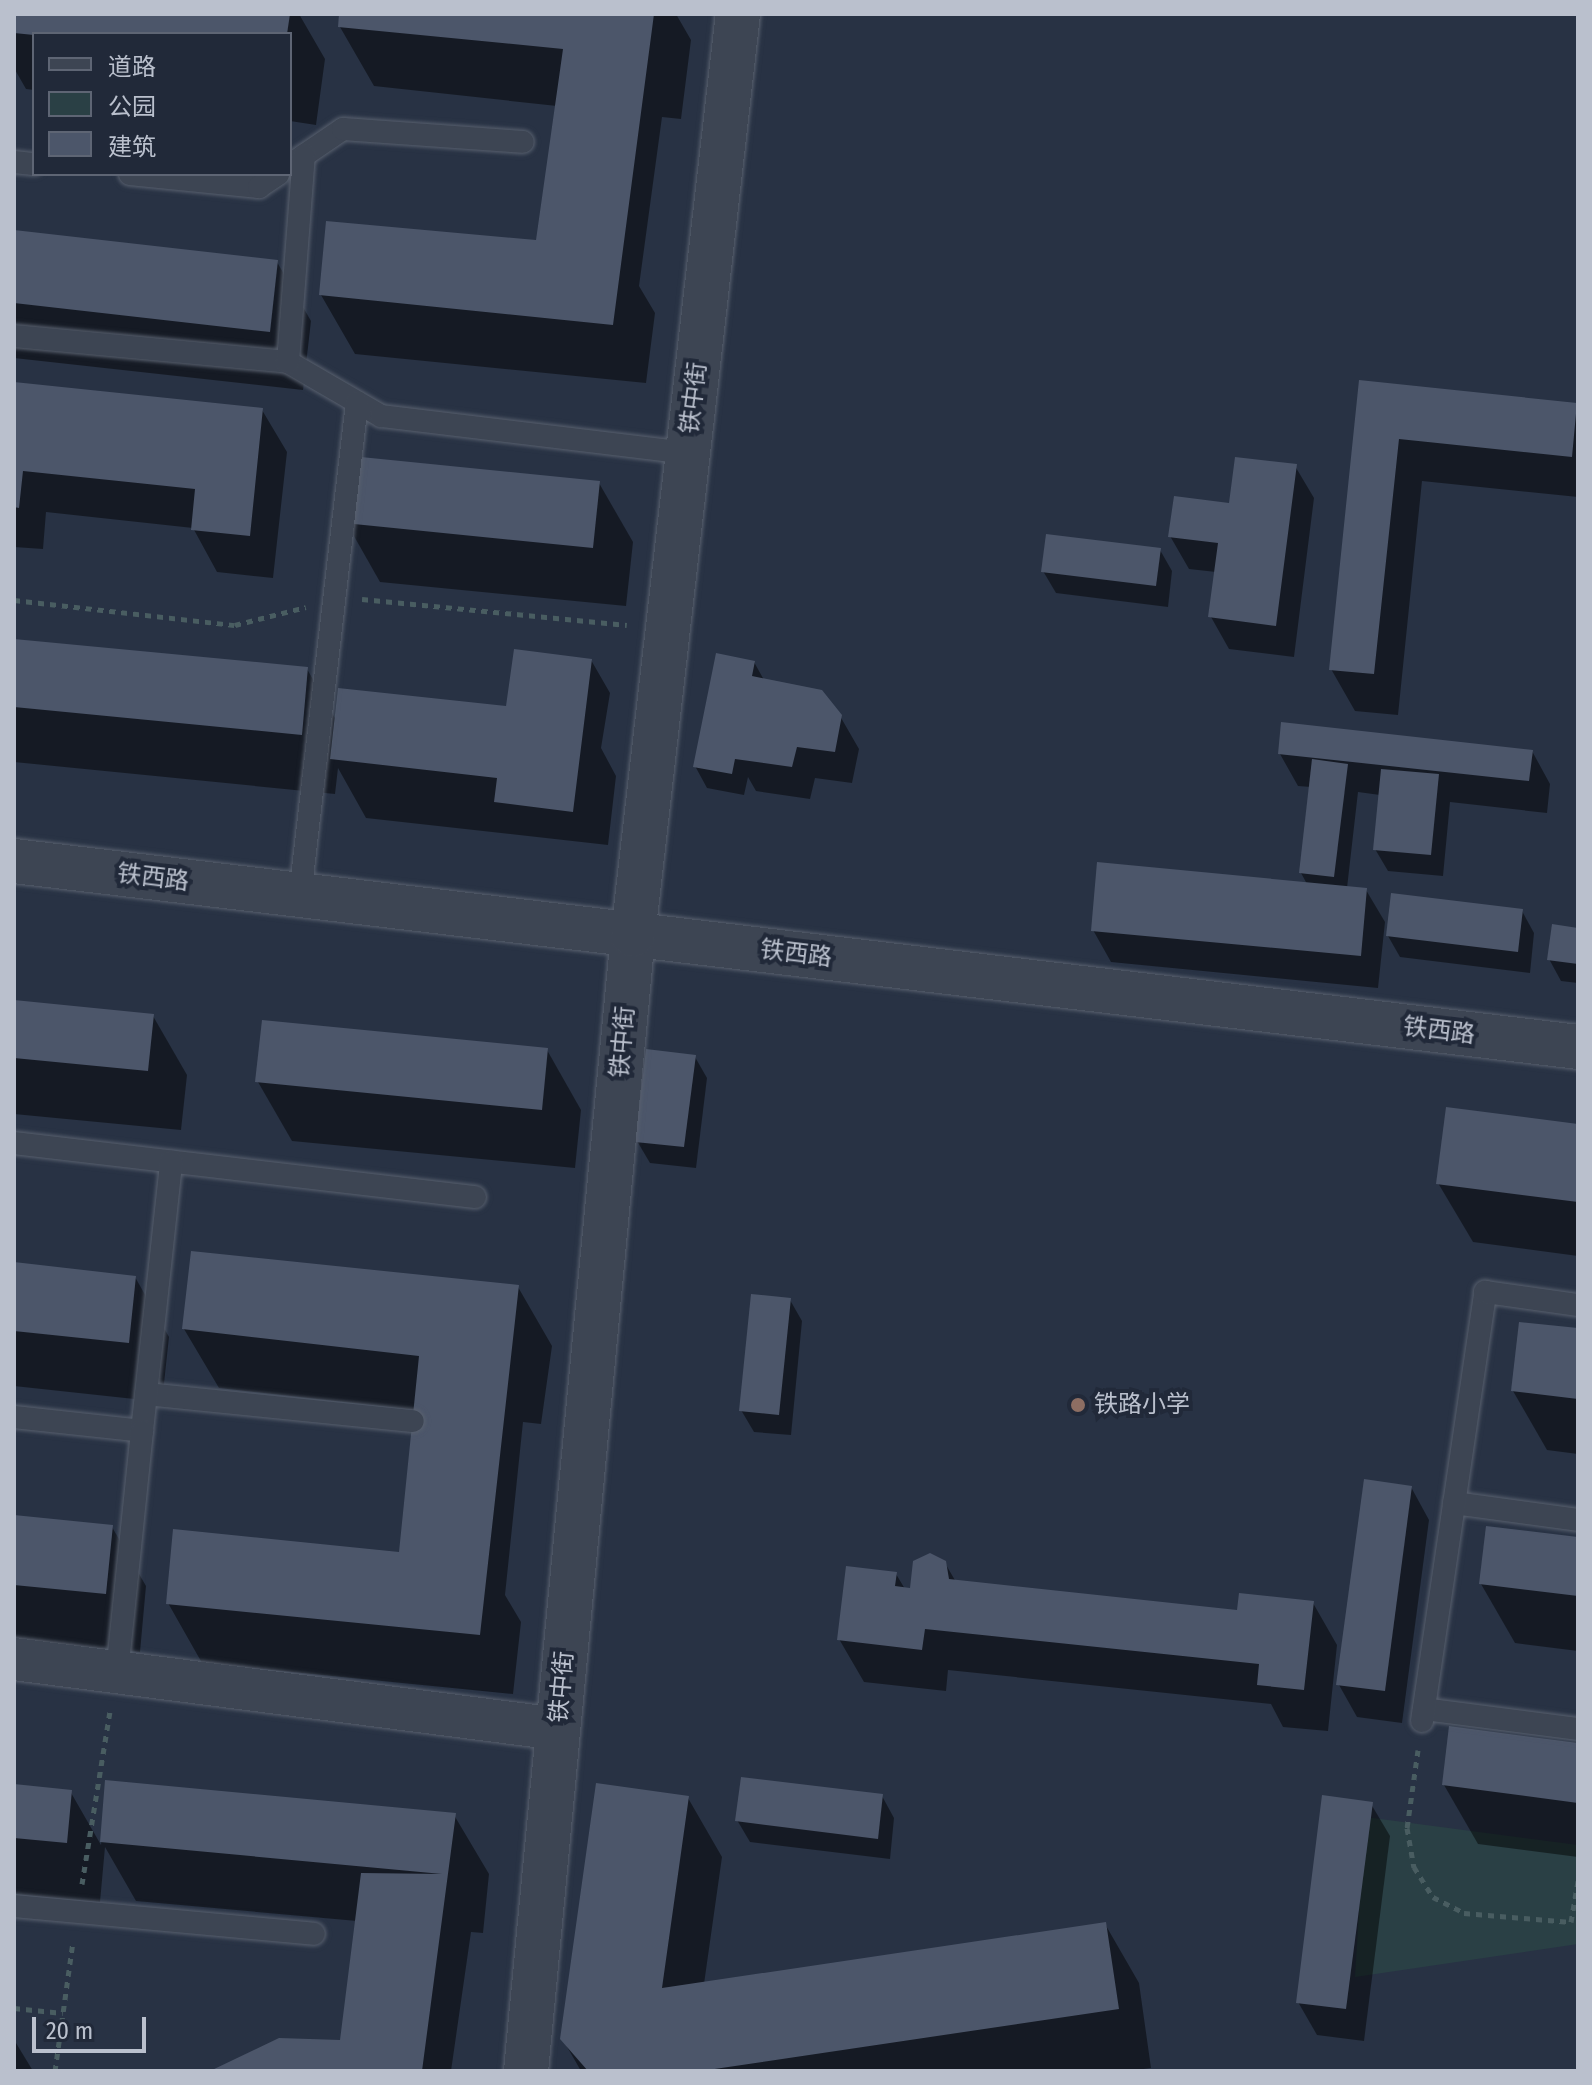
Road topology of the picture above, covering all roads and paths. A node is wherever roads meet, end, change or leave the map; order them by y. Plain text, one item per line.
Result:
1 (738, 14) edge
2 (523, 142) dead end
3 (297, 161) edge
4 (150, 176) edge
5 (275, 176) edge
6 (14, 336) edge
7 (288, 362) junction
8 (357, 402) junction
9 (688, 453) junction
10 (14, 861) edge
11 (300, 895) junction
12 (633, 935) junction
13 (1578, 1047) edge
14 (14, 1143) edge
15 (171, 1162) junction
16 (475, 1197) dead end
17 (1578, 1305) edge
18 (146, 1394) junction
19 (14, 1417) edge
20 (413, 1421) dead end
21 (142, 1431) junction
22 (1454, 1503) junction
23 (1578, 1520) edge
24 (14, 1659) edge
25 (117, 1673) junction
26 (1423, 1715) junction
27 (558, 1729) junction
28 (1578, 1729) edge
29 (1578, 1881) edge
30 (14, 1906) edge
31 (78, 1912) junction
32 (314, 1934) dead end
33 (14, 2008) edge
34 (63, 2013) junction
35 (55, 2071) edge
36 (526, 2071) edge

1 - 9 street, 铁中街
2 - 3 lane
3 - 7 lane
4 - 5 lane
6 - 7 lane
7 - 8 lane
8 - 9 lane
8 - 11 lane
9 - 12 street, 铁中街
10 - 11 street, 铁西路
11 - 12 street, 铁西路
12 - 13 street, 铁西路
12 - 27 street, 铁中街
14 - 15 lane
15 - 16 lane
15 - 18 lane
17 - 22 lane
18 - 20 lane
18 - 21 lane
19 - 21 lane
21 - 25 lane
22 - 23 lane
22 - 26 lane
24 - 25 street
25 - 27 street
25 - 31 path
26 - 28 lane
26 - 29 path
27 - 36 street, 铁中街
30 - 31 lane
31 - 32 lane
31 - 34 path
33 - 34 path
34 - 35 path

